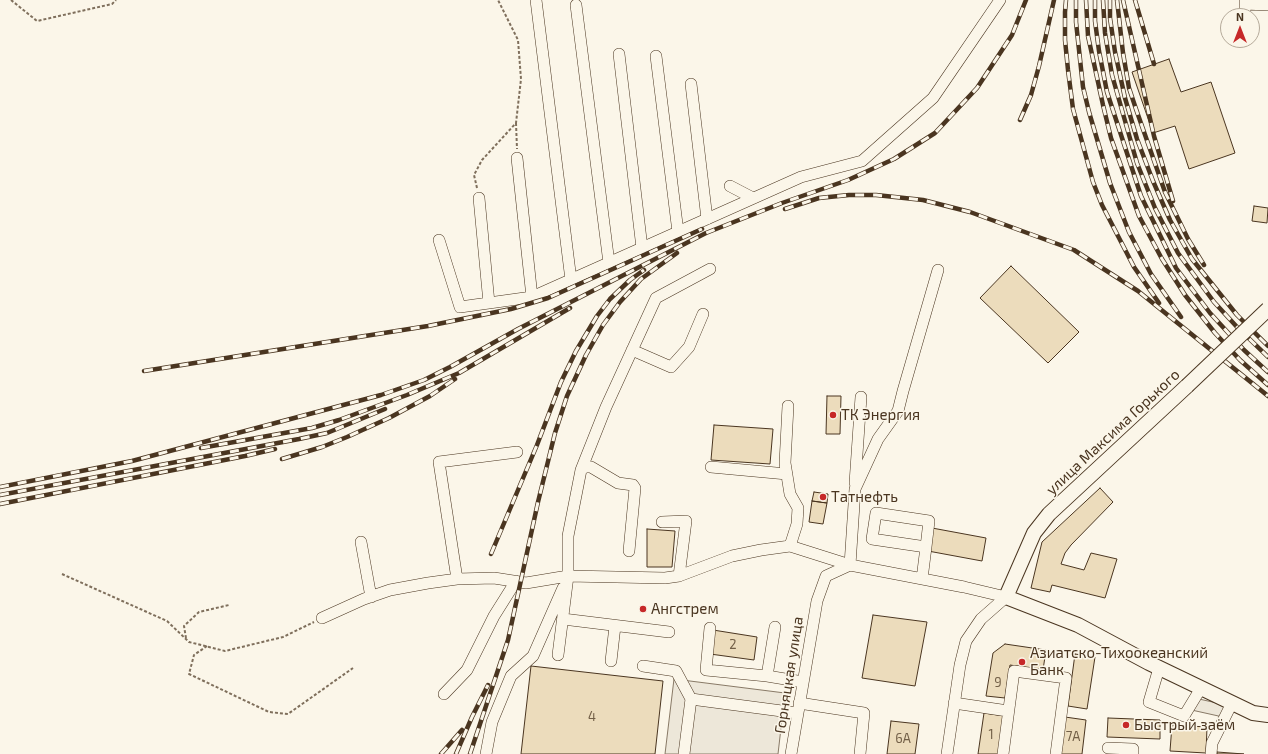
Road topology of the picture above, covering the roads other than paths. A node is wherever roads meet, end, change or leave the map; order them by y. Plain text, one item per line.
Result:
1 (536, 0) edge
2 (1000, 0) edge
3 (1245, 2) edge
4 (576, 5) dead end
5 (1268, 5) edge
6 (619, 54) dead end
7 (656, 56) dead end
8 (691, 84) dead end
9 (517, 158) road end
10 (730, 186) dead end
11 (479, 198) road end
12 (753, 198) junction
13 (707, 219) junction
14 (678, 232) junction
15 (438, 240) dead end
16 (642, 248) junction
17 (609, 263) junction
18 (710, 269) dead end
19 (938, 270) dead end
20 (571, 280) junction
21 (532, 297) junction
22 (489, 304) junction
23 (1268, 309) edge
24 (703, 314) dead end
25 (632, 350) junction
26 (861, 397) dead end
27 (788, 406) dead end
28 (517, 452) dead end
29 (711, 467) dead end
30 (580, 470) junction
31 (787, 474) junction
32 (855, 489) junction
33 (662, 522) dead end
34 (361, 542) dead end
35 (790, 546) junction
36 (926, 547) junction
37 (629, 551) dead end
38 (850, 565) junction
39 (568, 576) junction
40 (679, 576) junction
41 (458, 579) junction
42 (922, 579) junction
43 (516, 581) junction
44 (371, 597) junction
45 (1006, 597) junction
46 (322, 618) road end
47 (563, 619) junction
48 (616, 626) junction
49 (775, 627) dead end
50 (710, 628) dead end
51 (669, 632) dead end
52 (558, 655) dead end
53 (611, 661) dead end
54 (643, 666) dead end
55 (1159, 668) junction
56 (767, 676) junction
57 (802, 682) junction
58 (1201, 688) junction
59 (444, 694) dead end
60 (692, 699) junction
61 (954, 703) junction
62 (1232, 703) junction
63 (798, 708) junction
64 (1008, 711) junction
65 (1268, 715) edge
66 (1108, 748) dead end
67 (486, 754) edge
68 (684, 754) edge
69 (791, 754) edge
70 (860, 754) edge
71 (947, 754) edge
72 (1002, 754) edge
73 (1056, 754) edge
74 (1132, 754) edge
75 (1211, 754) edge

1 - 20 street
2 - 12 street
3 - 5 street
4 - 17 street
6 - 16 street
7 - 14 street
8 - 13 street
9 - 21 street
10 - 12 street
11 - 22 street
12 - 13 street
13 - 14 street
14 - 16 street
15 - 22 street
16 - 17 street
17 - 20 street
18 - 25 street
19 - 32 street
20 - 21 street
21 - 22 street
23 - 45 main road, улица Максима Горького, bridge
24 - 25 street
25 - 30 street
26 - 32 street
27 - 31 street
28 - 41 street
29 - 31 street
30 - 37 street
30 - 39 street
31 - 35 street
32 - 38 street
33 - 40 street
34 - 44 street
35 - 38 street
35 - 40 street
36 - 36 street
36 - 42 street
38 - 42 street
38 - 57 street, Горняцкая улица
39 - 40 street
39 - 43 street
39 - 47 street
39 - 67 street
41 - 43 street
41 - 44 street
42 - 45 street
43 - 59 street
44 - 46 street
45 - 55 main road
45 - 61 street
47 - 48 street
47 - 52 street
48 - 51 street
48 - 53 street
49 - 56 street
50 - 56 street
54 - 60 street
55 - 58 main road
55 - 58 street
56 - 57 street
57 - 63 street, Горняцкая улица
58 - 62 main road
60 - 63 street
60 - 68 street
61 - 64 street
61 - 71 street
62 - 65 main road
62 - 75 street
63 - 69 street, Горняцкая улица
63 - 70 street
64 - 72 street
64 - 73 street
66 - 74 street

